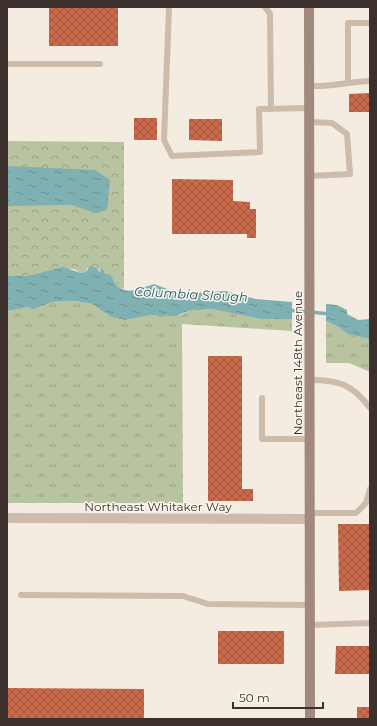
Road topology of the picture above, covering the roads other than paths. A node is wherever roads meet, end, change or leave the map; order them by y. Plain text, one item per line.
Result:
1 (169, 7) edge
2 (265, 7) edge
3 (309, 7) edge
4 (370, 23) edge
5 (7, 64) edge
6 (100, 64) dead end
7 (370, 81) edge
8 (348, 82) junction
9 (309, 86) junction
10 (309, 108) junction
11 (271, 109) junction
12 (309, 122) junction
13 (310, 176) junction
14 (310, 380) junction
15 (262, 398) dead end
16 (370, 408) edge
17 (310, 439) junction
18 (370, 489) edge
19 (310, 516) junction
20 (7, 518) edge
21 (21, 596) dead end
22 (310, 605) junction
23 (370, 623) edge
24 (310, 625) junction
25 (310, 719) edge

1 - 11 lane
2 - 11 lane
3 - 9 street, Northeast 148th Avenue
4 - 8 lane
5 - 6 lane
7 - 8 lane
8 - 9 lane
9 - 10 street, Northeast 148th Avenue
10 - 11 lane
10 - 12 street, Northeast 148th Avenue
12 - 13 street, Northeast 148th Avenue
12 - 13 lane
13 - 14 street, Northeast 148th Avenue
14 - 16 lane
14 - 17 street, Northeast 148th Avenue
15 - 17 lane
17 - 19 street, Northeast 148th Avenue
18 - 19 lane
19 - 20 street, Northeast Whitaker Way
19 - 22 street, Northeast 148th Avenue
21 - 22 lane
22 - 24 street, Northeast 148th Avenue
23 - 24 lane
24 - 25 street, Northeast 148th Avenue

